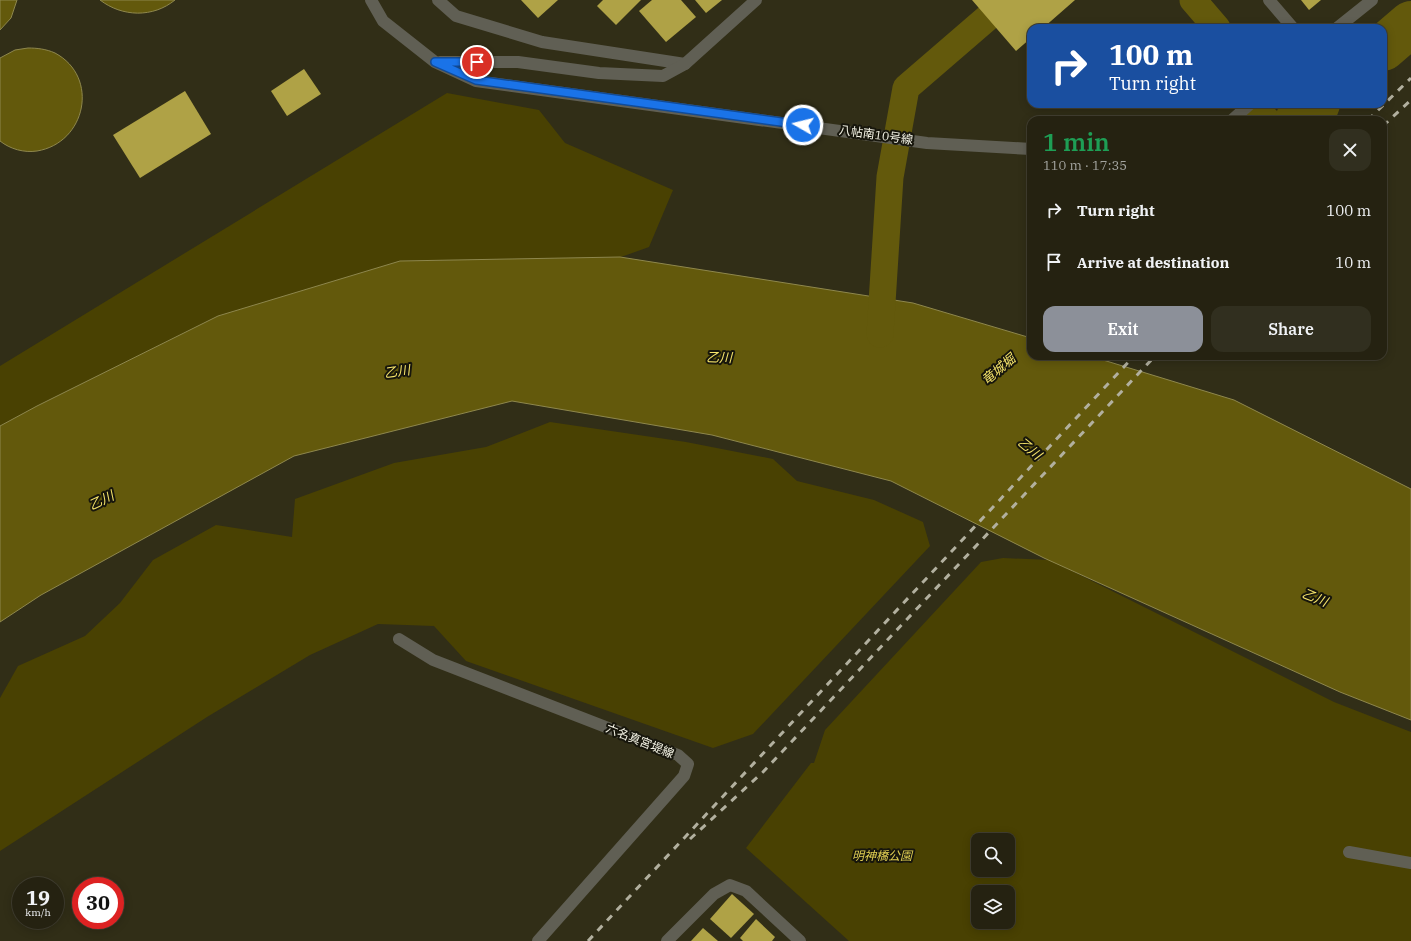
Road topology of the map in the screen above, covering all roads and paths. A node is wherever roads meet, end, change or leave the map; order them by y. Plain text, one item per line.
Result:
1 (371, 0) edge
2 (438, 0) edge
3 (756, 0) edge
4 (1269, 0) edge
5 (1372, 0) edge
6 (1290, 24) edge
7 (1343, 24) edge
8 (435, 62) junction
9 (685, 64) junction
10 (1246, 108) edge
11 (1236, 116) edge
12 (1027, 149) edge
13 (399, 638) dead end
14 (1349, 852) dead end
15 (1411, 863) edge
16 (538, 941) edge
17 (667, 941) edge
18 (800, 941) edge

1 - 8 street, 八帖南10号線
2 - 9 street
3 - 9 street
4 - 6 street
5 - 7 street
8 - 9 street
8 - 12 street, 八帖南10号線
10 - 11 street
13 - 16 street, 六名真宮堤線
14 - 15 street
17 - 18 street

